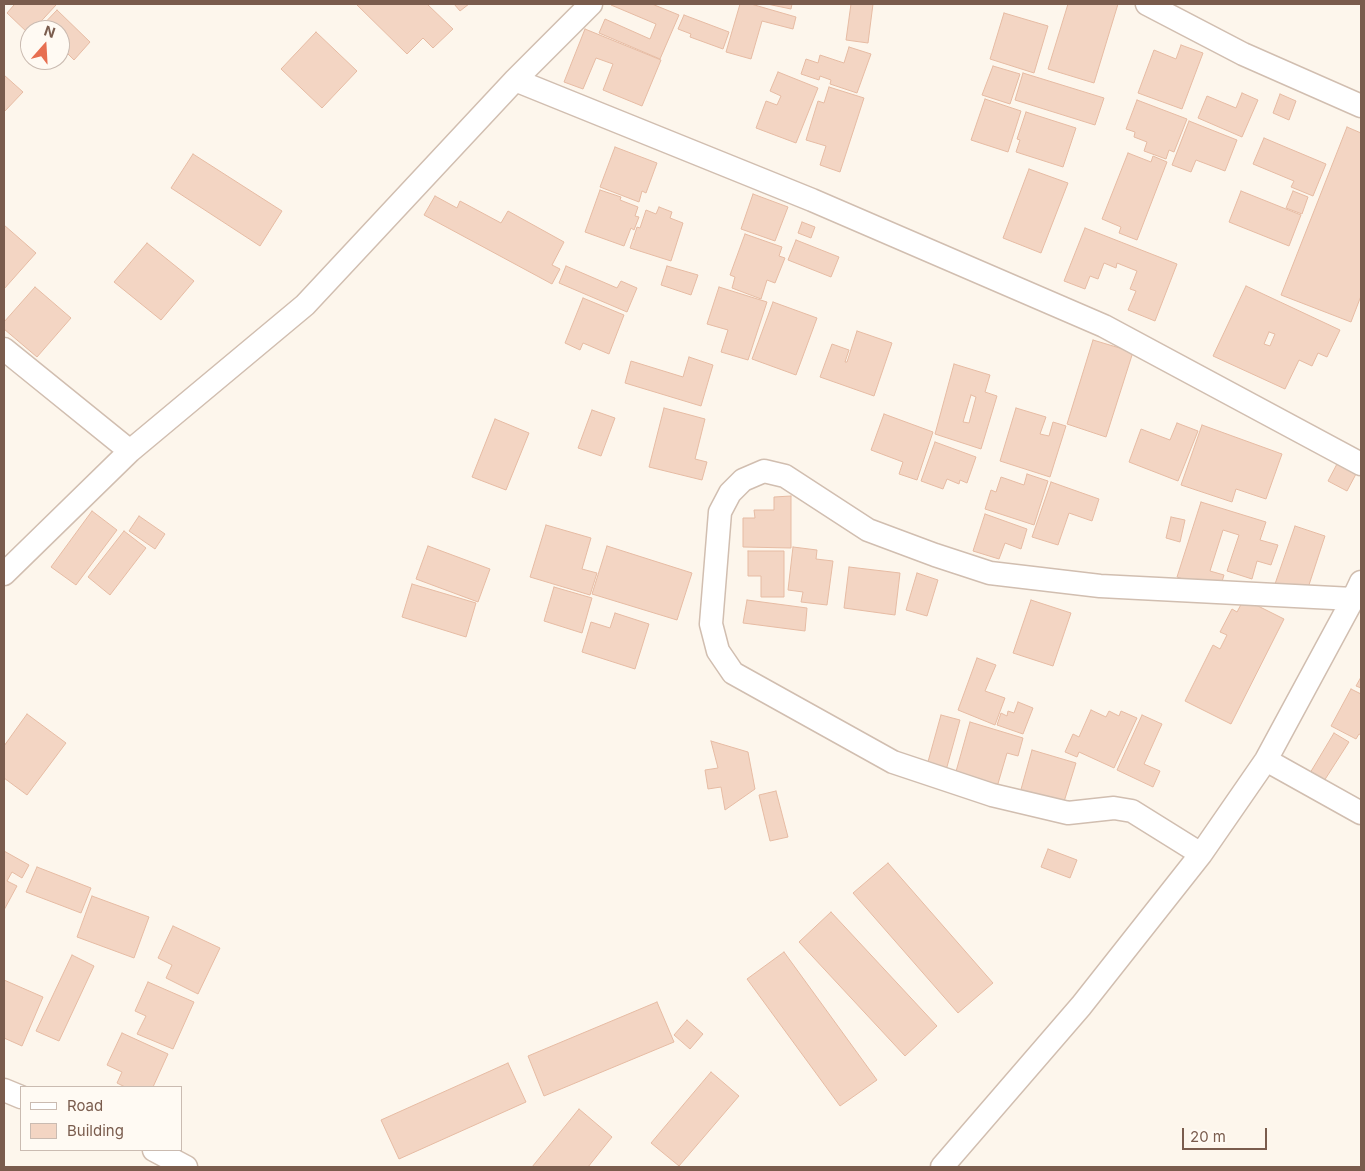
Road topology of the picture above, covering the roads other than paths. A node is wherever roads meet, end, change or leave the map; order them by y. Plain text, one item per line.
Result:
1 (591, 4) edge
2 (1146, 4) edge
3 (515, 80) junction
4 (1361, 106) edge
5 (4, 349) edge
6 (130, 451) junction
7 (1361, 464) edge
8 (4, 574) edge
9 (1357, 590) edge
10 (1266, 760) junction
11 (1361, 813) edge
12 (1201, 854) junction
13 (156, 1151) edge
14 (186, 1167) edge
15 (942, 1167) edge

1 - 3 street
2 - 4 street
3 - 6 street
3 - 7 street
5 - 6 street
6 - 8 street
9 - 10 street
9 - 12 street
10 - 11 street
10 - 12 street
12 - 15 street
13 - 14 street

